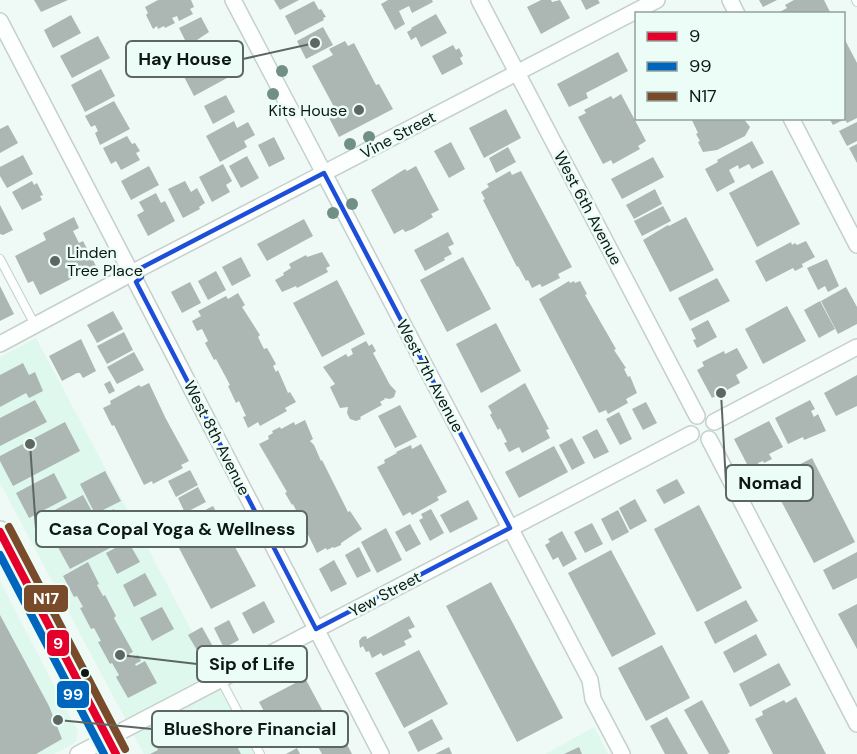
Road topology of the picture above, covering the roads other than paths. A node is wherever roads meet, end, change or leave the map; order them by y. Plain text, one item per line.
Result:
1 (233, 0) edge
2 (479, 0) edge
3 (657, 0) edge
4 (0, 21) edge
5 (517, 73) junction
6 (792, 120) edge
7 (324, 173) junction
8 (857, 245) edge
9 (0, 259) edge
10 (131, 274) junction
11 (35, 325) junction
12 (0, 344) edge
13 (857, 347) edge
14 (697, 416) junction
15 (714, 422) junction
16 (691, 434) junction
17 (709, 439) junction
18 (510, 528) junction
19 (0, 532) edge
20 (316, 629) junction
21 (221, 680) junction
22 (857, 724) edge
23 (112, 746) edge
24 (78, 754) edge
25 (260, 754) edge
26 (381, 754) edge
27 (622, 754) edge

1 - 7 street, West 7th Avenue
2 - 5 street, West 6th Avenue
3 - 5 street, Vine Street
4 - 10 street, West 8th Avenue
5 - 7 street, Vine Street
5 - 14 street, West 6th Avenue
6 - 8 street
7 - 10 street, Vine Street
7 - 18 street, West 7th Avenue
9 - 11 lane
10 - 11 street, Vine Street
10 - 20 street, West 8th Avenue
11 - 12 street, Vine Street
13 - 15 street
14 - 15 street
14 - 16 street
15 - 17 street
16 - 17 street
16 - 18 street, Yew Street
17 - 22 street
18 - 20 street, Yew Street
18 - 27 street, West 7th Avenue
19 - 23 main road
20 - 21 street, Yew Street
20 - 26 street, West 8th Avenue
21 - 23 street, Yew Street
21 - 25 lane
23 - 24 street, Yew Street

